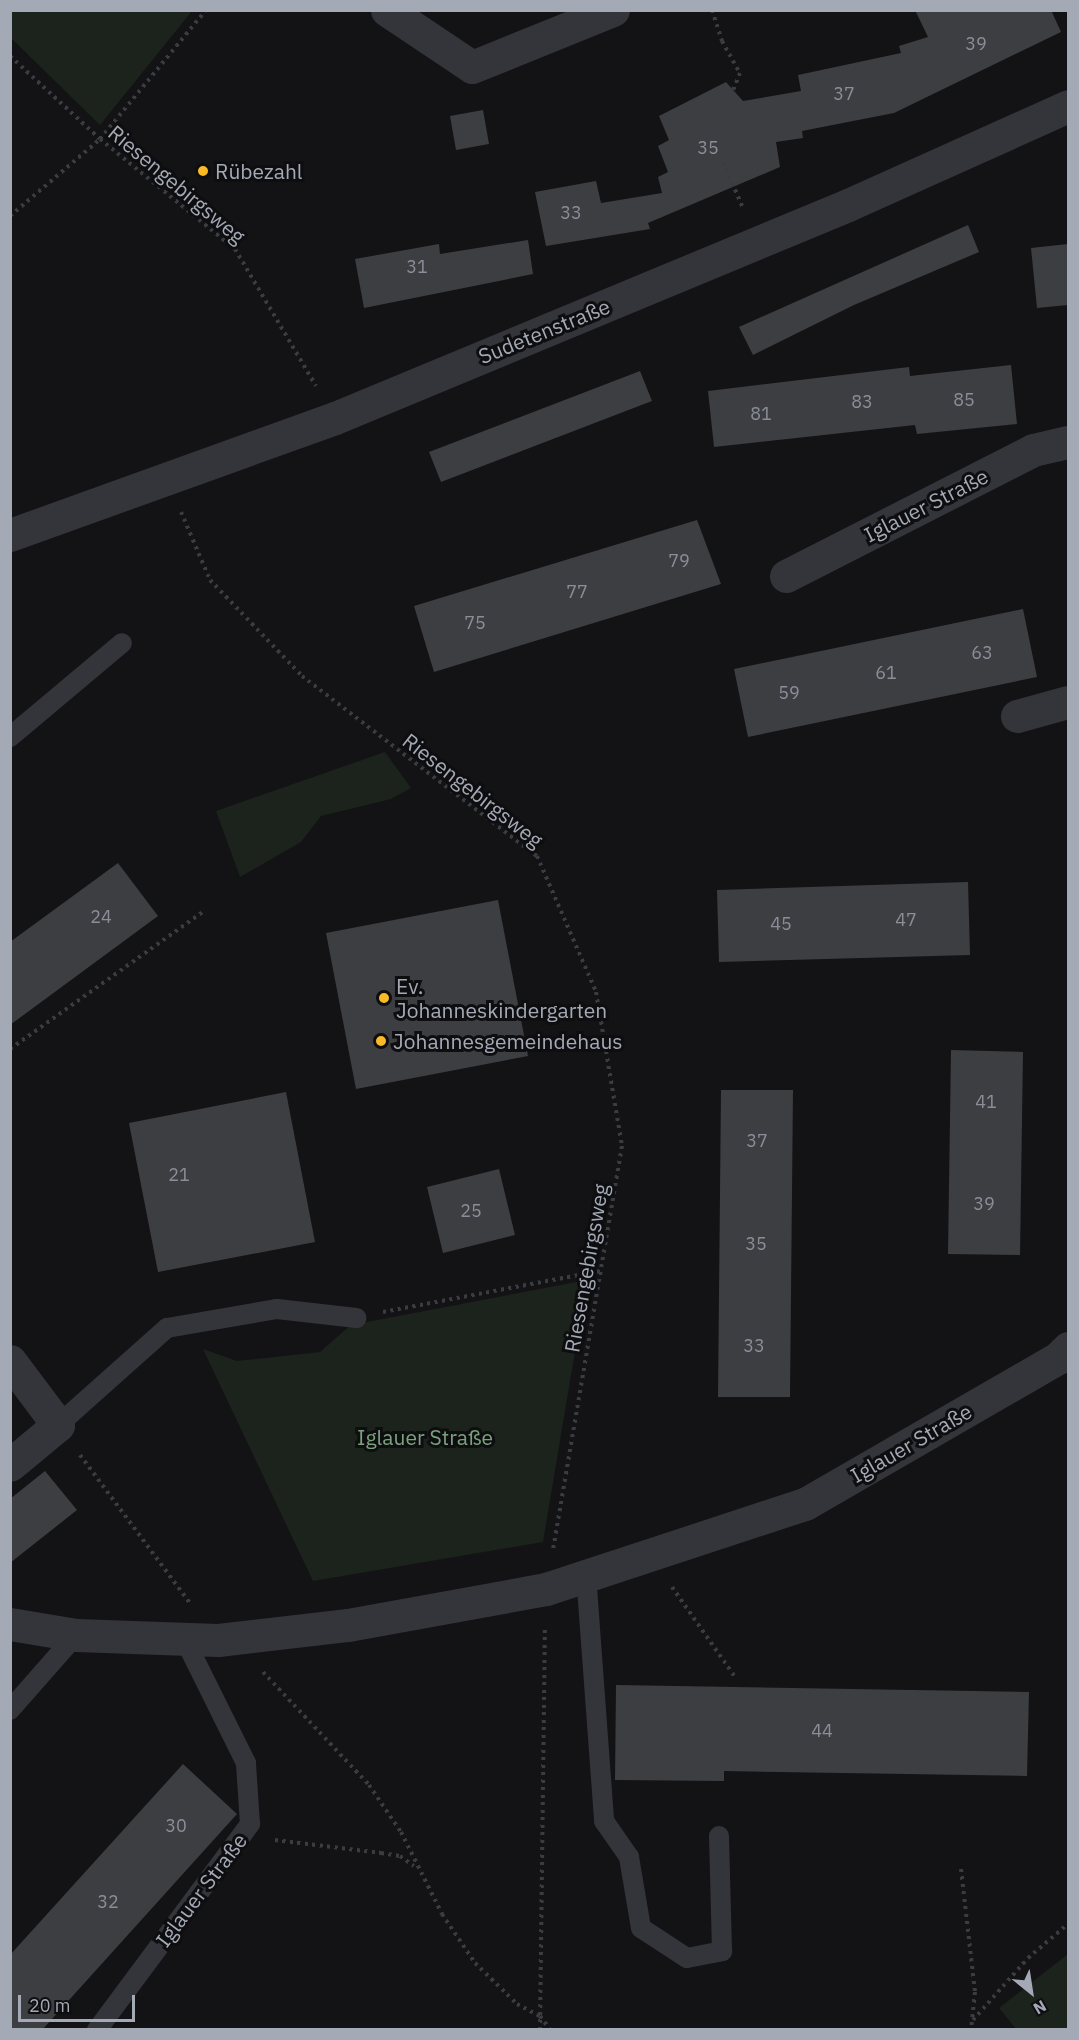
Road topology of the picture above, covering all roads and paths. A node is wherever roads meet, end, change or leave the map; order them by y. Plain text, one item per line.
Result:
1 (206, 10) edge
2 (387, 10) edge
3 (613, 10) edge
4 (712, 10) edge
5 (10, 56) edge
6 (733, 90) dead end
7 (1068, 106) edge
8 (100, 139) junction
9 (723, 162) dead end
10 (10, 216) edge
11 (759, 243) junction
12 (335, 418) junction
13 (1068, 442) edge
14 (166, 478) junction
15 (10, 535) edge
16 (786, 576) dead end
17 (122, 643) dead end
18 (1068, 702) edge
19 (1017, 716) dead end
20 (10, 737) edge
21 (203, 912) dead end
22 (10, 1049) edge
23 (601, 1271) junction
24 (356, 1318) joint
25 (1068, 1348) edge
26 (10, 1361) edge
27 (58, 1425) junction
28 (10, 1465) edge
29 (650, 1554) junction
30 (586, 1574) junction
31 (546, 1589) junction
32 (10, 1624) edge
33 (76, 1635) junction
34 (184, 1638) junction
35 (226, 1639) junction
36 (735, 1677) dead end
37 (10, 1710) edge
38 (250, 1824) junction
39 (719, 1836) dead end
40 (415, 1866) junction
41 (961, 1869) dead end
42 (1068, 1924) edge
43 (540, 2016) junction
44 (972, 2021) junction
45 (97, 2030) edge
46 (540, 2030) edge
47 (550, 2030) edge
48 (971, 2030) edge

1 - 8 path
2 - 3 street
4 - 6 path
5 - 8 path, Riesengebirgsweg
7 - 11 street, Sudetenstraße
8 - 10 path
8 - 12 path, Riesengebirgsweg
9 - 11 path
11 - 12 street, Sudetenstraße
12 - 14 street, Sudetenstraße
13 - 16 street, Iglauer Straße
14 - 15 street, Sudetenstraße
14 - 23 path, Riesengebirgsweg
17 - 20 lane
18 - 19 street
21 - 22 path
23 - 24 path
23 - 31 path, Riesengebirgsweg
24 - 27 lane
25 - 29 street, Iglauer Straße
26 - 27 street
27 - 28 street
27 - 35 path
29 - 30 street, Iglauer Straße
29 - 36 path
30 - 31 street, Iglauer Straße
30 - 39 lane
31 - 35 street, Iglauer Straße
31 - 43 path, Riesengebirgsweg
32 - 33 street, Iglauer Straße
33 - 34 street, Iglauer Straße
33 - 37 lane
34 - 35 street, Iglauer Straße
34 - 38 lane, Iglauer Straße
35 - 40 path
38 - 40 path
38 - 45 lane, Iglauer Straße
40 - 43 path
41 - 44 path
42 - 44 path
43 - 46 path, Riesengebirgsweg
43 - 47 path
44 - 48 path

